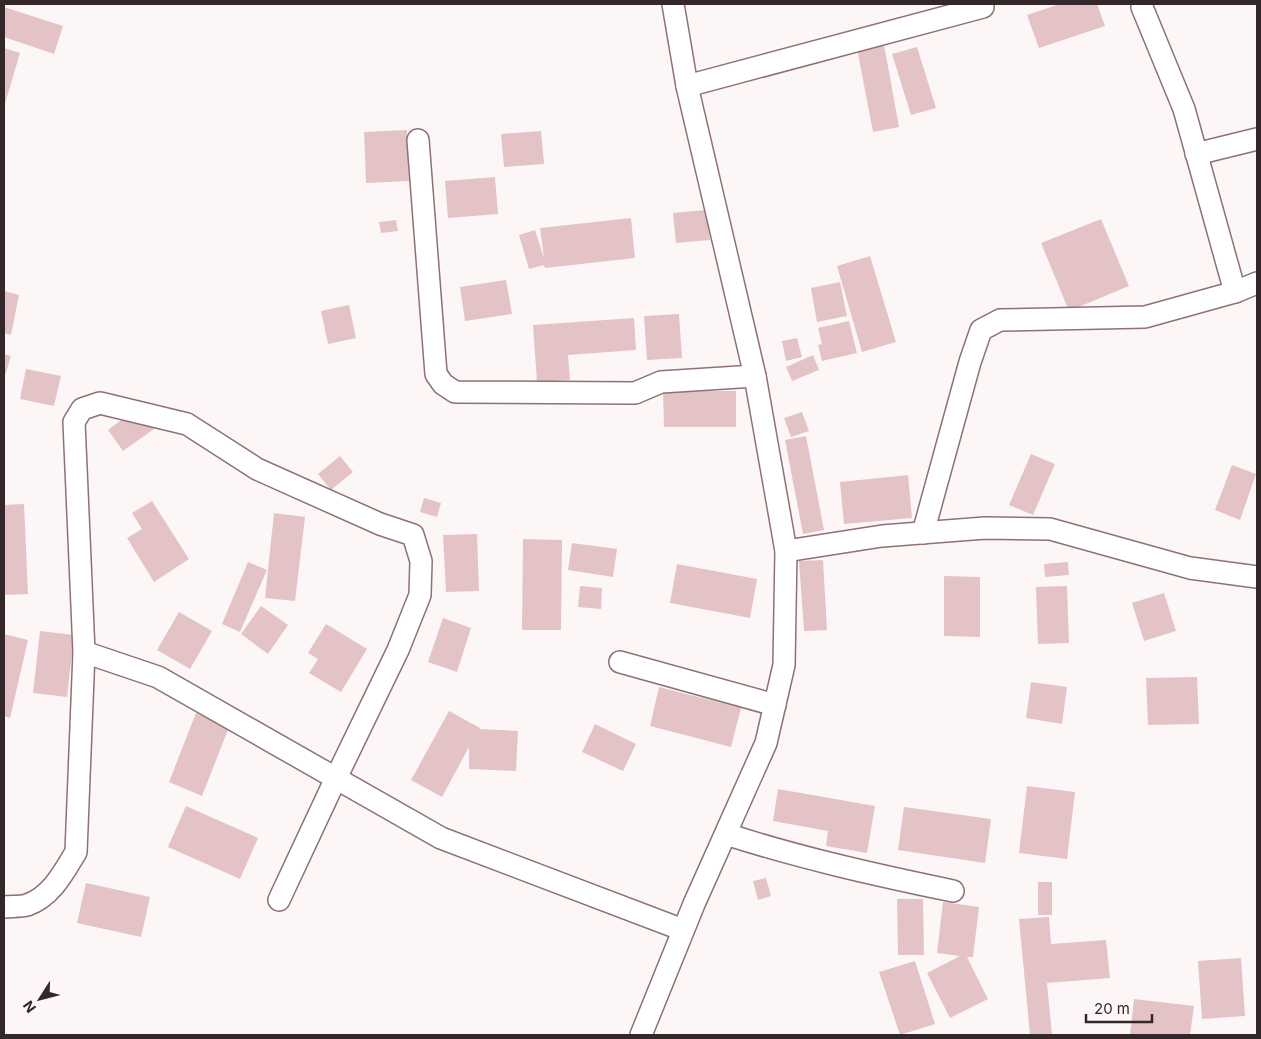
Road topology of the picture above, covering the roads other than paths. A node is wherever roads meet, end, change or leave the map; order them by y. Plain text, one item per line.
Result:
1 (673, 4) edge
2 (983, 7) dead end
3 (1142, 7) dead end
4 (687, 86) junction
5 (1257, 139) edge
6 (418, 140) dead end
7 (1196, 154) junction
8 (1257, 283) edge
9 (1235, 292) junction
10 (755, 376) junction
11 (923, 533) junction
12 (786, 551) junction
13 (1257, 577) edge
14 (84, 652) junction
15 (620, 662) dead end
16 (775, 705) junction
17 (336, 778) junction
18 (726, 834) junction
19 (953, 891) dead end
20 (279, 900) dead end
21 (4, 907) edge
22 (683, 930) junction
23 (641, 1035) edge

1 - 4 street
2 - 4 street
3 - 7 street
4 - 10 street
5 - 7 street
6 - 10 street
7 - 9 street
8 - 9 street
9 - 11 street
10 - 12 street
11 - 12 street
11 - 13 street
12 - 16 street
14 - 17 street
14 - 17 street
14 - 21 street
15 - 16 street
16 - 18 street
17 - 20 street
17 - 22 street
18 - 19 street
18 - 22 street
22 - 23 street

